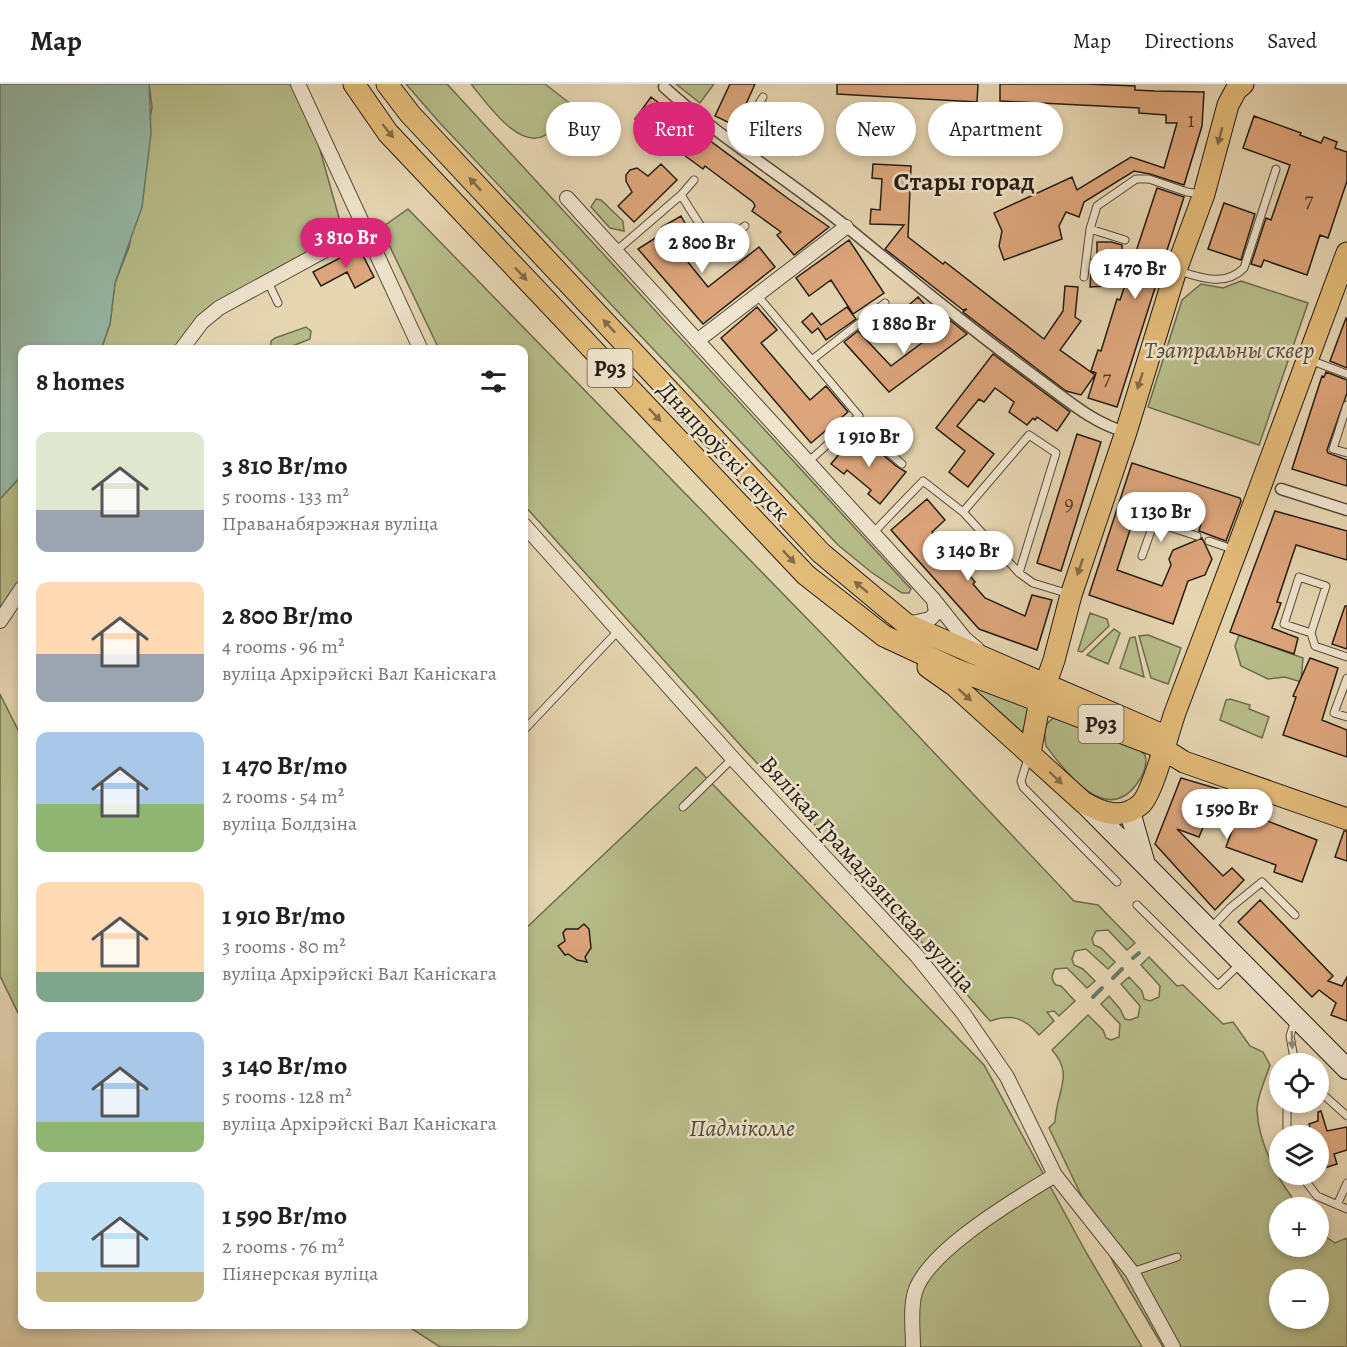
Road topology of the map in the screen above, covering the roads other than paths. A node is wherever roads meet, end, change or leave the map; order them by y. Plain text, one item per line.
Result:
1 (298, 84) edge
2 (354, 84) edge
3 (387, 84) edge
4 (1243, 84) edge
5 (664, 87) dead end
6 (764, 97) dead end
7 (761, 102) edge
8 (1276, 169) dead end
9 (694, 180) dead end
10 (1204, 194) junction
11 (681, 195) junction
12 (567, 198) dead end
13 (745, 226) dead end
14 (846, 227) junction
15 (1090, 229) junction
16 (364, 230) junction
17 (1125, 240) dead end
18 (616, 251) junction
19 (1347, 253) edge
20 (1176, 270) junction
21 (1084, 278) dead end
22 (268, 282) junction
23 (757, 295) junction
24 (278, 303) dead end
25 (885, 303) dead end
26 (697, 341) junction
27 (185, 345) edge
28 (419, 345) edge
29 (813, 359) junction
30 (1308, 360) junction
31 (1347, 374) edge
32 (1347, 405) edge
33 (853, 422) junction
34 (1126, 432) junction
35 (1347, 453) edge
36 (808, 462) junction
37 (902, 464) dead end
38 (1281, 489) dead end
39 (1347, 510) edge
40 (963, 512) junction
41 (528, 530) edge
42 (873, 533) junction
43 (1197, 536) dead end
44 (1209, 541) dead end
45 (1238, 551) junction
46 (1142, 556) dead end
47 (1019, 573) junction
48 (18, 594) edge
49 (1071, 595) junction
50 (933, 600) junction
51 (0, 621) edge
52 (906, 624) junction
53 (618, 631) junction
54 (1311, 633) junction
55 (884, 636) junction
56 (1347, 657) edge
57 (992, 662) junction
58 (1347, 678) edge
59 (1042, 692) junction
60 (1347, 717) edge
61 (528, 726) edge
62 (1164, 742) junction
63 (1030, 753) junction
64 (733, 758) junction
65 (1083, 802) junction
66 (1347, 806) edge
67 (682, 807) dead end
68 (1130, 812) junction
69 (1347, 819) edge
70 (1148, 869) junction
71 (1116, 882) dead end
72 (1137, 905) dead end
73 (1295, 915) dead end
74 (1209, 930) junction
75 (1241, 963) junction
76 (1296, 1018) junction
77 (1293, 1053) edge
78 (1347, 1070) edge
79 (1329, 1100) edge
80 (1347, 1116) edge
81 (1056, 1175) junction
82 (1347, 1183) edge
83 (1308, 1185) edge
84 (1337, 1205) junction
85 (1347, 1209) edge
86 (1177, 1257) dead end
87 (1132, 1272) junction
88 (913, 1347) edge
89 (1173, 1347) edge

1 - 16 street
2 -> 55 main road, Дняпроўскі спуск / Р93
52 -> 3 main road, Дняпроўскі спуск / Р93
4 -> 10 main road
5 - 14 street
6 - 7 lane
8 - 20 lane
9 - 11 lane
10 - 15 lane
10 - 20 main road
11 - 13 lane
11 - 18 lane
12 - 18 street
14 - 23 street
14 - 34 street
15 - 17 lane
15 - 21 lane
16 - 22 street
16 - 28 street
18 - 26 street
19 - 30 main road
20 -> 34 main road
22 - 24 lane
22 - 27 street
23 - 26 street
23 - 29 lane
25 - 29 lane
26 - 36 street
29 - 33 lane
30 - 31 lane
30 - 45 main road
32 - 35 lane
33 - 36 lane
33 - 37 lane
34 -> 49 main road
36 - 42 street
38 - 39 street
40 - 42 lane
40 - 47 lane
40 - 47 lane
41 - 53 street, Вялікая Грамадзянская вуліца
42 - 50 street
43 - 46 lane
44 - 45 lane
45 - 62 main road
47 - 49 lane
48 - 51 street
49 - 59 main road
50 - 52 street
50 - 57 street
52 - 57 main road, Дняпроўскі спуск / Р93
53 - 61 lane
53 - 64 street, Вялікая Грамадзянская вуліца
54 - 54 lane
54 - 56 lane
55 - 59 main road, Дняпроўскі спуск / Р93
55 -> 63 main road
57 - 59 main road, Дняпроўскі спуск / Р93
58 - 60 lane
59 - 62 main road, Р93
59 - 63 main road
62 - 66 main road
62 - 68 main road
62 - 69 main road
63 -> 65 main road
63 - 71 lane
64 - 67 lane
64 - 81 street, Вялікая Грамадзянская вуліца
65 - 68 main road
65 - 70 main road
68 - 70 main road
70 - 74 main road
72 - 75 lane
73 - 74 lane
74 - 75 main road
75 - 76 main road
76 -> 77 lane
76 - 78 main road
79 - 80 lane
81 - 87 street, Вялікая Грамадзянская вуліца
81 - 88 street
82 - 84 lane
83 - 84 lane
84 - 85 lane
86 - 87 lane
87 - 89 street, Вялікая Грамадзянская вуліца

